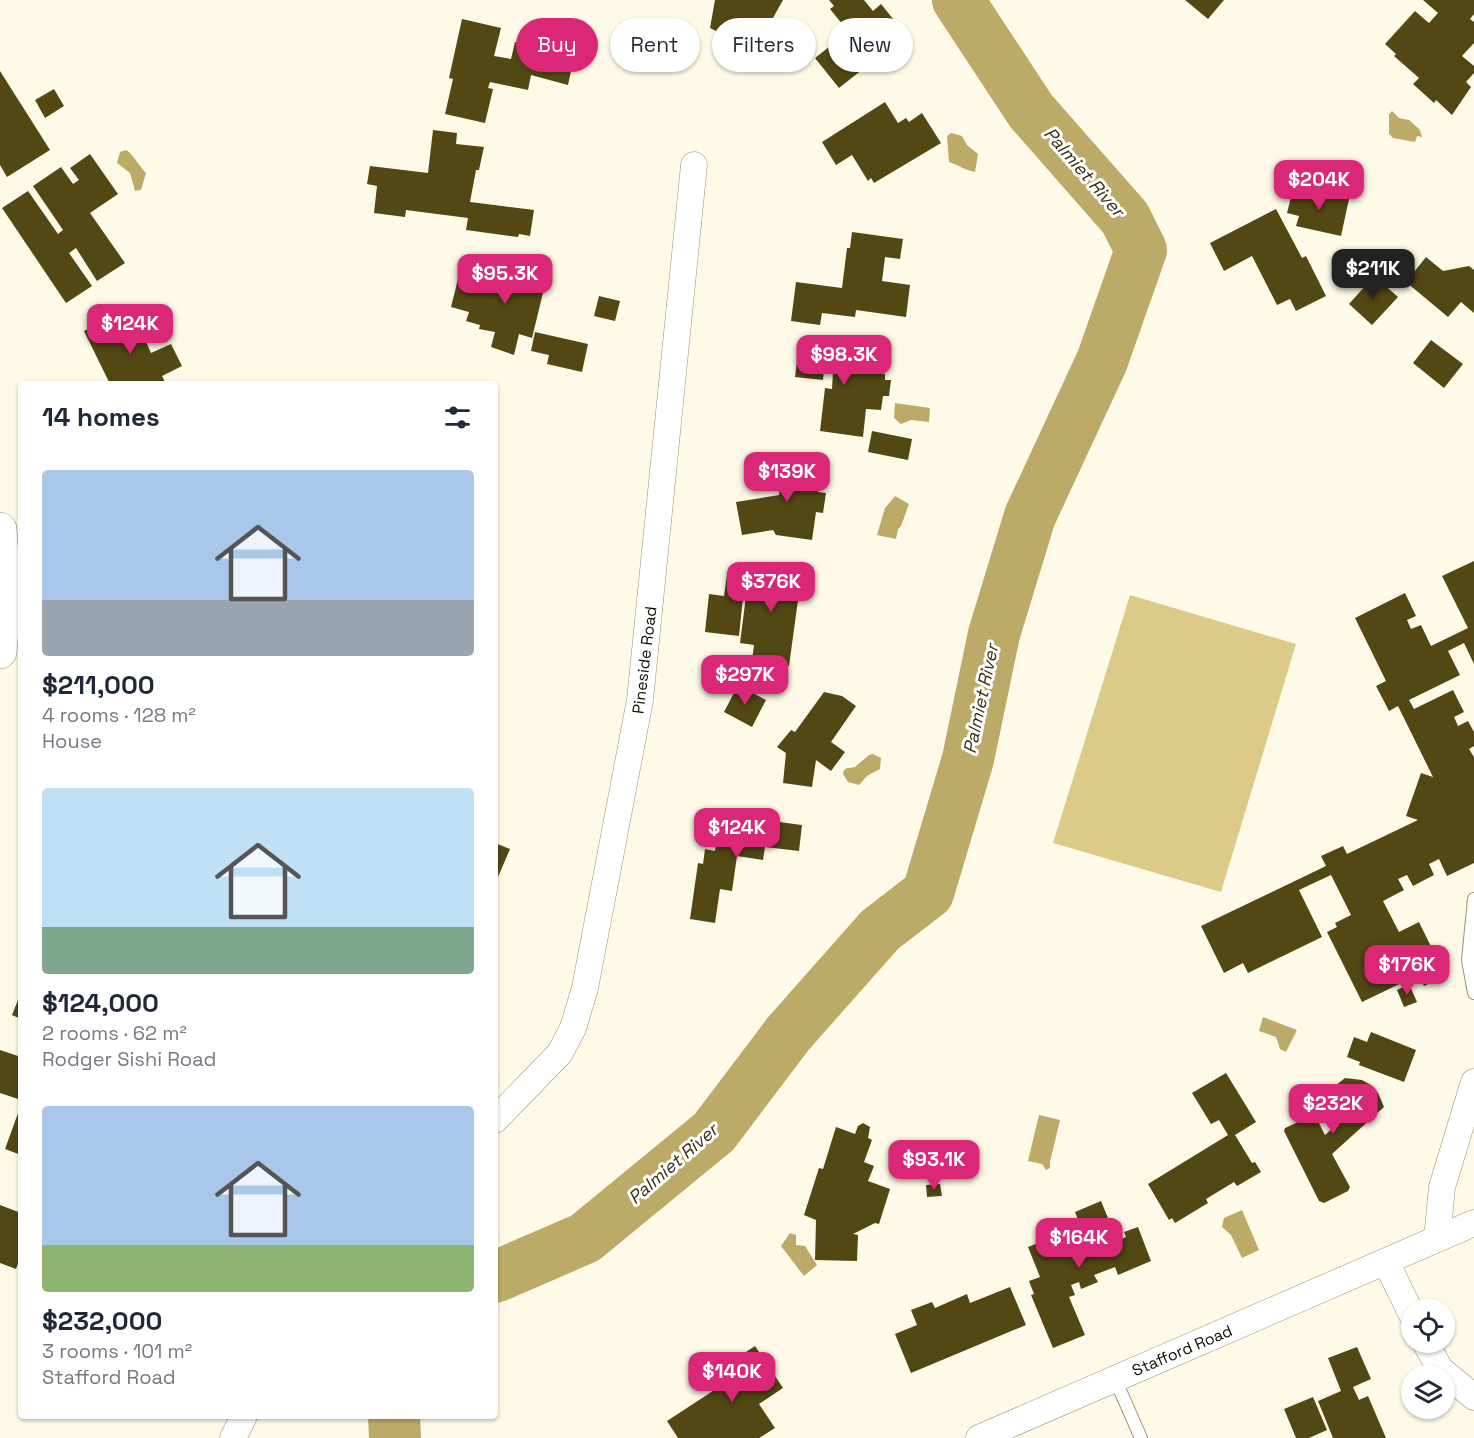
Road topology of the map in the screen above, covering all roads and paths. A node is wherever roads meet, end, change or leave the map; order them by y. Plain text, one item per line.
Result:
1 (694, 165) dead end
2 (0, 529) edge
3 (0, 652) edge
4 (1474, 898) edge
5 (1474, 993) edge
6 (1474, 1082) edge
7 (498, 1117) edge
8 (1474, 1223) edge
9 (1437, 1239) junction
10 (1386, 1262) junction
11 (1404, 1299) edge
12 (1431, 1353) edge
13 (1114, 1379) junction
14 (1474, 1397) edge
15 (242, 1419) edge
16 (233, 1438) edge
17 (979, 1438) edge
18 (1141, 1438) edge

1 - 7 street, Pineside Road
2 - 3 main road
4 - 5 lane
6 - 9 street
8 - 9 street, Stafford Road
9 - 10 street, Stafford Road
10 - 11 street
10 - 13 street, Stafford Road
12 - 14 street
13 - 17 street, Stafford Road
13 - 18 lane
15 - 16 street

